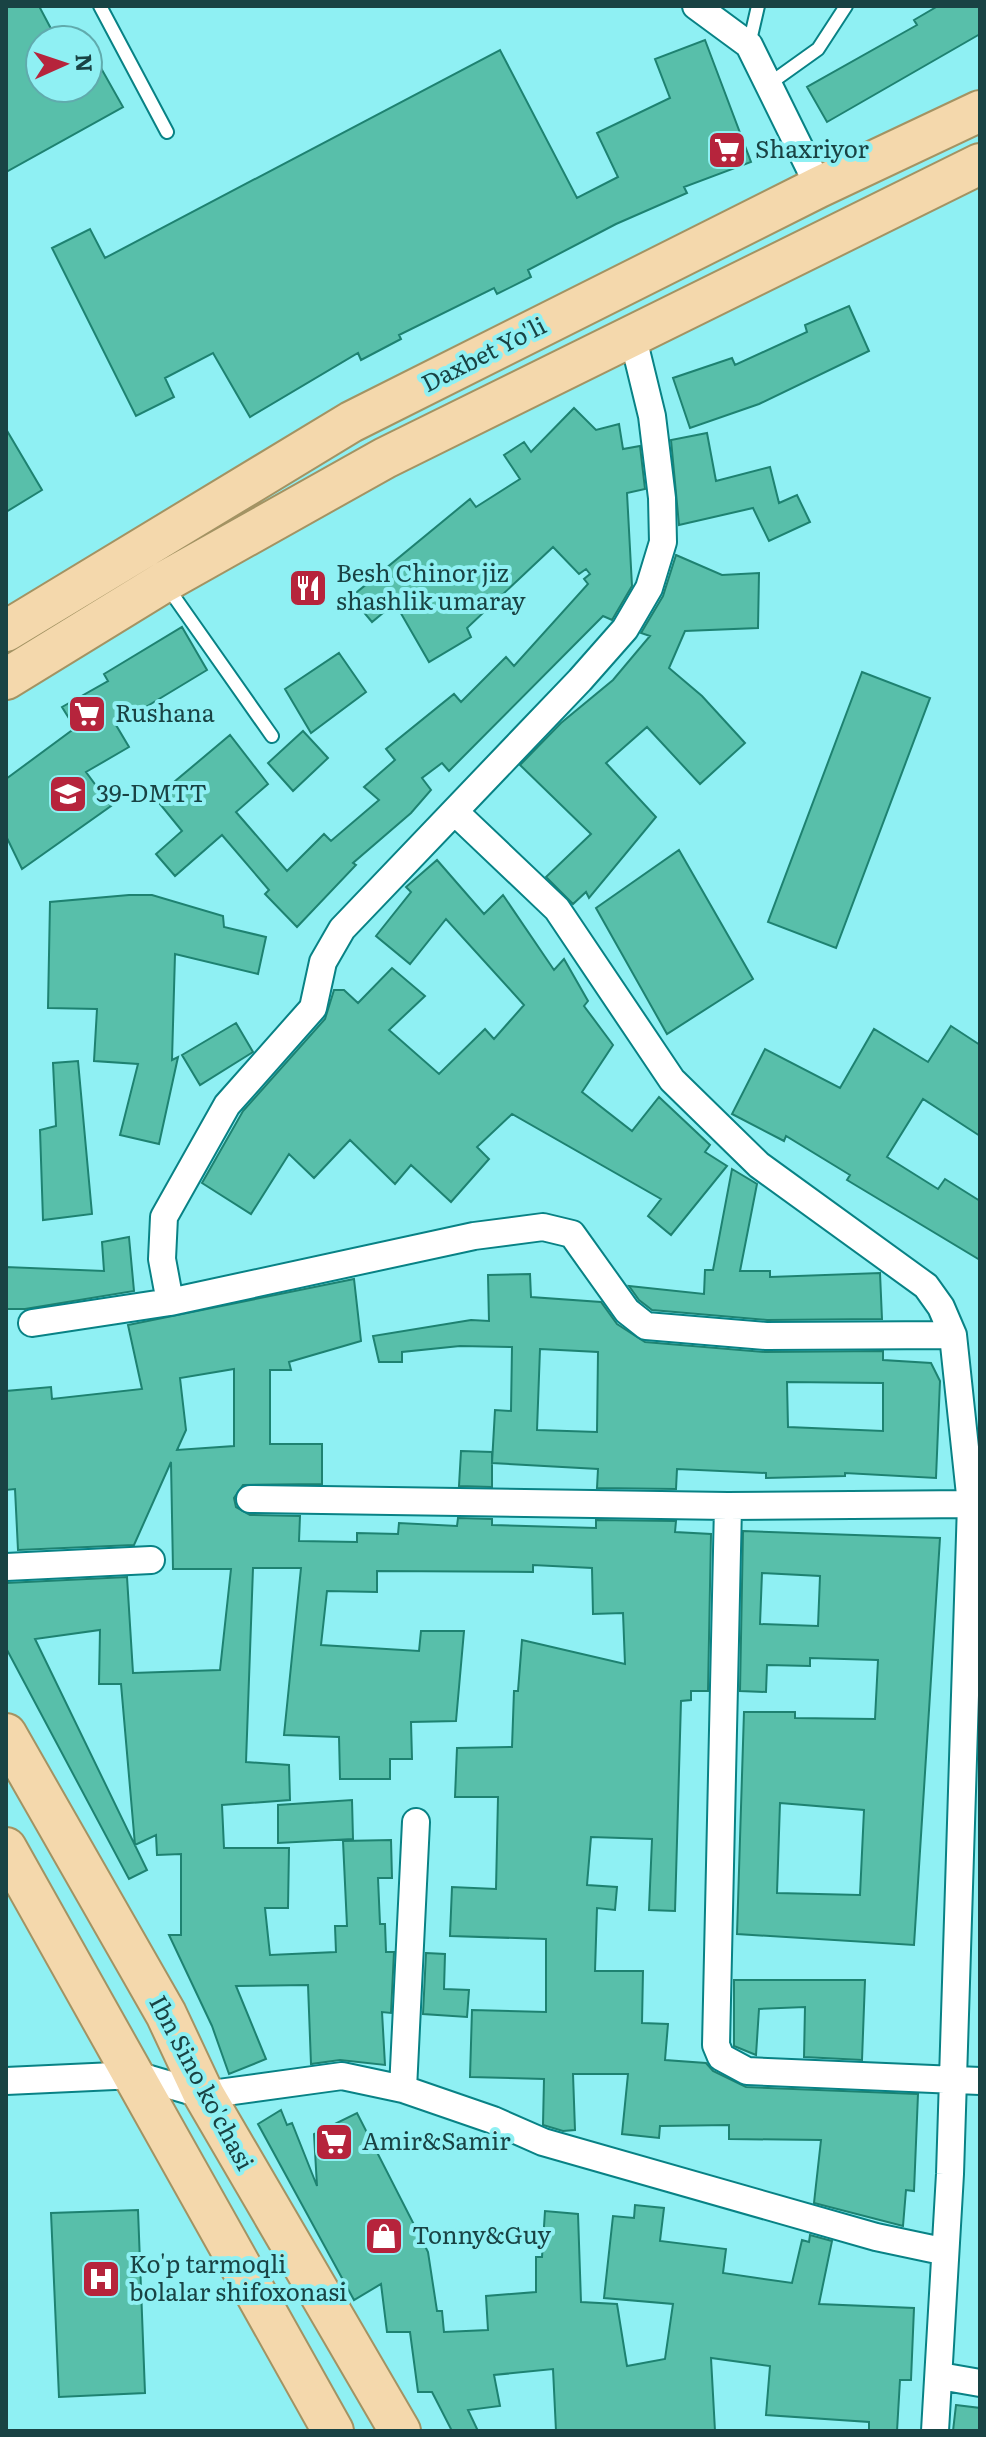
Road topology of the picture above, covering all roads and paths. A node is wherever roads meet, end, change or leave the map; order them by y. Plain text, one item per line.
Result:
1 (100, 6) edge
2 (696, 6) edge
3 (758, 6) edge
4 (846, 6) edge
5 (749, 45) junction
6 (769, 84) junction
7 (980, 111) edge
8 (167, 132) dead end
9 (980, 164) edge
10 (819, 187) junction
11 (633, 338) junction
12 (164, 582) junction
13 (6, 631) edge
14 (6, 679) edge
15 (272, 736) dead end
16 (455, 812) junction
17 (170, 1302) junction
18 (32, 1323) dead end
19 (953, 1335) junction
20 (250, 1499) dead end
21 (971, 1504) junction
22 (728, 1506) junction
23 (151, 1560) dead end
24 (6, 1567) edge
25 (6, 1734) edge
26 (416, 1822) dead end
27 (6, 1848) edge
28 (136, 2075) junction
29 (6, 2081) edge
30 (953, 2081) junction
31 (980, 2081) edge
32 (403, 2089) junction
33 (204, 2095) junction
34 (942, 2251) junction
35 (940, 2376) junction
36 (980, 2383) edge
37 (333, 2431) edge
38 (400, 2431) edge
39 (935, 2431) edge

1 - 8 lane
2 - 5 street
3 - 5 lane
4 - 6 lane
5 - 6 street
6 - 10 street
7 - 10 main road, Daxbet Yo'li
9 - 11 main road, Daxbet Yo'li
10 - 13 main road, Daxbet Yo'li
11 - 12 main road, Daxbet Yo'li
11 - 16 street
12 - 14 main road, Daxbet Yo'li
12 - 15 lane
16 - 17 street
16 - 19 street
17 - 18 street
17 - 19 street
19 - 21 street
20 - 22 street
21 - 22 street
21 - 30 street
22 - 30 street
23 - 24 street
25 - 33 main road, Ibn Sino ko'chasi
26 - 32 street
27 - 28 main road
28 - 29 street
28 - 33 street
28 - 37 main road
30 - 31 street
30 - 34 street
32 - 33 street
32 - 34 street
33 - 38 main road, Ibn Sino ko'chasi
34 - 35 street
35 - 36 street
35 - 39 street

